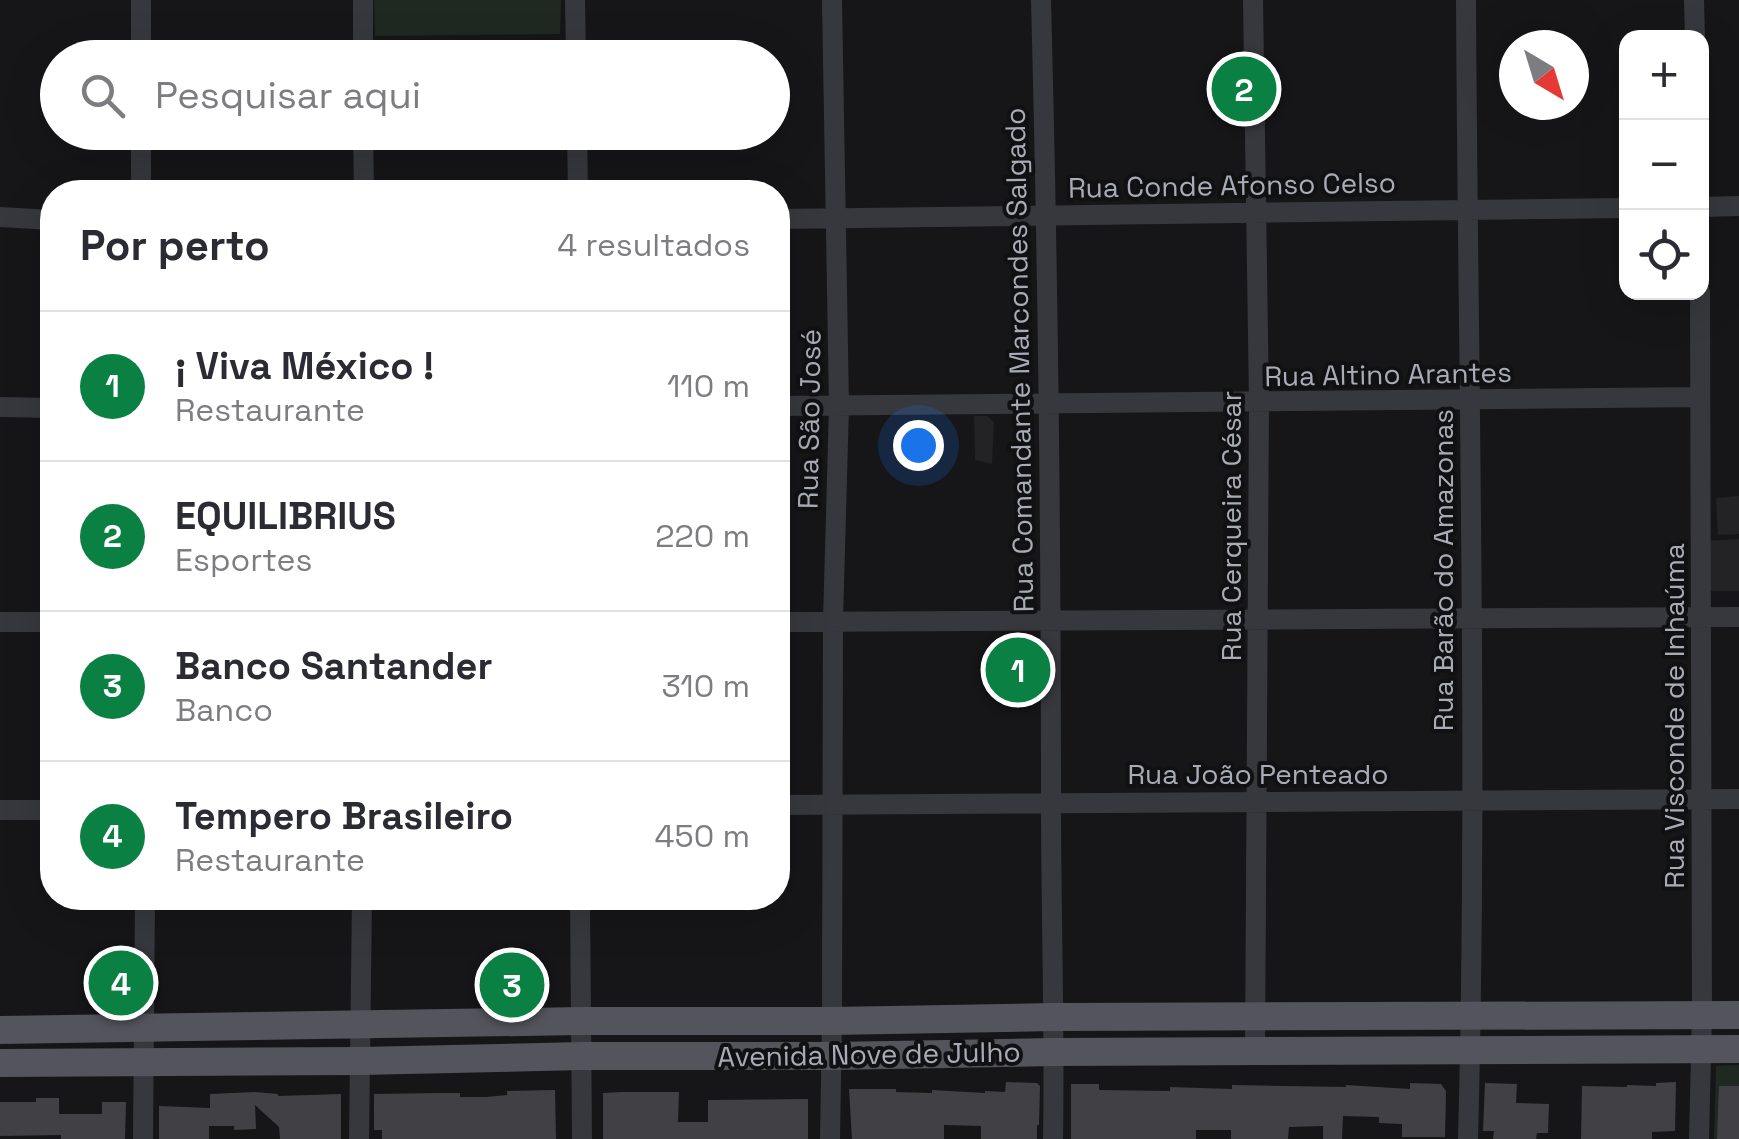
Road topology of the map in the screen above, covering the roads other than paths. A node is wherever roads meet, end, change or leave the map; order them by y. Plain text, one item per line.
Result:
1 (141, 0) edge
2 (362, 0) edge
3 (575, 0) edge
4 (832, 0) edge
5 (1041, 0) edge
6 (1253, 0) edge
7 (1466, 0) edge
8 (1694, 0) edge
9 (1695, 30) edge
10 (141, 40) edge
11 (363, 40) edge
12 (576, 40) edge
13 (141, 150) edge
14 (363, 150) edge
15 (577, 150) edge
16 (142, 180) edge
17 (364, 180) edge
18 (578, 180) edge
19 (1739, 206) edge
20 (1709, 207) edge
21 (1619, 208) edge
22 (1468, 210) junction
23 (1256, 213) junction
24 (1046, 215) junction
25 (0, 216) edge
26 (836, 218) junction
27 (40, 219) edge
28 (790, 219) edge
29 (1700, 300) edge
30 (1700, 397) junction
31 (1470, 401) junction
32 (1258, 403) junction
33 (1050, 404) junction
34 (790, 406) edge
35 (838, 406) junction
36 (0, 407) edge
37 (40, 408) edge
38 (1702, 618) junction
39 (1739, 618) edge
40 (1258, 620) junction
41 (1471, 620) junction
42 (832, 621) junction
43 (0, 622) edge
44 (40, 622) edge
45 (790, 622) edge
46 (1050, 622) junction
47 (1739, 798) edge
48 (1471, 799) junction
49 (1702, 799) junction
50 (1051, 802) junction
51 (1256, 802) junction
52 (790, 805) edge
53 (832, 805) junction
54 (0, 810) edge
55 (40, 810) edge
56 (145, 910) edge
57 (362, 910) edge
58 (580, 910) edge
59 (1702, 1015) junction
60 (1739, 1015) edge
61 (1470, 1016) junction
62 (1054, 1017) junction
63 (1254, 1018) junction
64 (582, 1021) junction
65 (832, 1022) junction
66 (361, 1024) junction
67 (145, 1028) junction
68 (0, 1030) edge
69 (1701, 1049) junction
70 (1739, 1049) edge
71 (1470, 1050) junction
72 (1055, 1052) junction
73 (1254, 1052) junction
74 (582, 1056) junction
75 (832, 1056) junction
76 (360, 1061) junction
77 (145, 1062) junction
78 (0, 1063) edge
79 (144, 1139) edge
80 (359, 1139) edge
81 (582, 1139) edge
82 (830, 1139) edge
83 (1053, 1139) edge
84 (1468, 1139) edge
85 (1699, 1139) edge

1 - 10 street
2 - 11 street
3 - 12 street
4 - 26 street, Rua São José
5 - 24 street, Rua Comandante Marcondes Salgado
6 - 23 street, Rua Cerqueira César
7 - 22 street, Rua Barão do Amazonas
8 - 9 street
13 - 16 street
14 - 17 street
15 - 18 street
19 - 20 street
21 - 22 street, Rua Conde Afonso Celso
22 - 23 street, Rua Conde Afonso Celso
22 - 31 street, Rua Barão do Amazonas
23 - 24 street, Rua Conde Afonso Celso
23 - 32 street, Rua Cerqueira César
24 - 26 street, Rua Conde Afonso Celso
24 - 33 street, Rua Comandante Marcondes Salgado
25 - 27 street
26 - 28 street, Rua Conde Afonso Celso
26 - 35 street, Rua São José
29 - 30 street, Rua Visconde de Inhaúma
30 - 31 street, Rua Altino Arantes
30 - 38 street, Rua Visconde de Inhaúma
31 - 32 street, Rua Altino Arantes
31 - 41 street, Rua Barão do Amazonas
32 - 33 street, Rua Altino Arantes
32 - 40 street, Rua Cerqueira César
33 - 35 street, Rua Altino Arantes
33 - 46 street, Rua Comandante Marcondes Salgado
34 - 35 street, Rua Altino Arantes
35 - 42 street, Rua São José
36 - 37 street
38 - 39 street
38 - 41 street
38 - 49 street, Rua Visconde de Inhaúma
40 - 41 street
40 - 46 street
40 - 51 street, Rua Cerqueira César
41 - 48 street, Rua Barão do Amazonas
42 - 45 street
42 - 46 street
42 - 53 street, Rua São José
43 - 44 street
46 - 50 street, Rua Comandante Marcondes Salgado
47 - 49 street, Rua João Penteado
48 - 49 street, Rua João Penteado
48 - 51 street, Rua João Penteado
48 - 61 street, Rua Barão do Amazonas
49 - 59 street, Rua Visconde de Inhaúma
50 - 51 street, Rua João Penteado
50 - 53 street, Rua João Penteado
50 - 62 street, Rua Comandante Marcondes Salgado
51 - 63 street, Rua Cerqueira César
52 - 53 street, Rua João Penteado
53 - 65 street, Rua São José
54 - 55 street
56 - 67 street
57 - 66 street
58 - 64 street
59 - 60 main road, Avenida Nove de Julho
59 - 61 main road, Avenida Nove de Julho
59 - 69 street, Rua Visconde de Inhaúma
61 - 63 main road, Avenida Nove de Julho
61 - 71 street, Rua Barão do Amazonas
62 - 63 main road, Avenida Nove de Julho
62 - 65 main road, Avenida Nove de Julho
62 - 72 street, Rua Comandante Marcondes Salgado
63 - 73 street, Rua Cerqueira César
64 - 65 main road, Avenida Nove de Julho
64 - 66 main road, Avenida Nove de Julho
64 - 74 street
65 - 75 street, Rua São José
66 - 67 main road, Avenida Nove de Julho
66 - 76 street
67 - 68 main road, Avenida Nove de Julho
67 - 77 street
69 - 70 main road, Avenida Nove de Julho
69 - 71 main road, Avenida Nove de Julho
69 - 85 street, Rua Visconde de Inhaúma
71 - 73 main road, Avenida Nove de Julho
71 - 84 street, Rua Barão do Amazonas
72 - 73 main road, Avenida Nove de Julho
72 - 75 main road, Avenida Nove de Julho
72 - 83 street, Rua Comandante Marcondes Salgado
74 - 75 main road, Avenida Nove de Julho
74 - 76 main road, Avenida Nove de Julho
74 - 81 street
75 - 82 street, Rua São José
76 - 77 main road, Avenida Nove de Julho
76 - 80 street
77 - 78 main road, Avenida Nove de Julho
77 - 79 street

